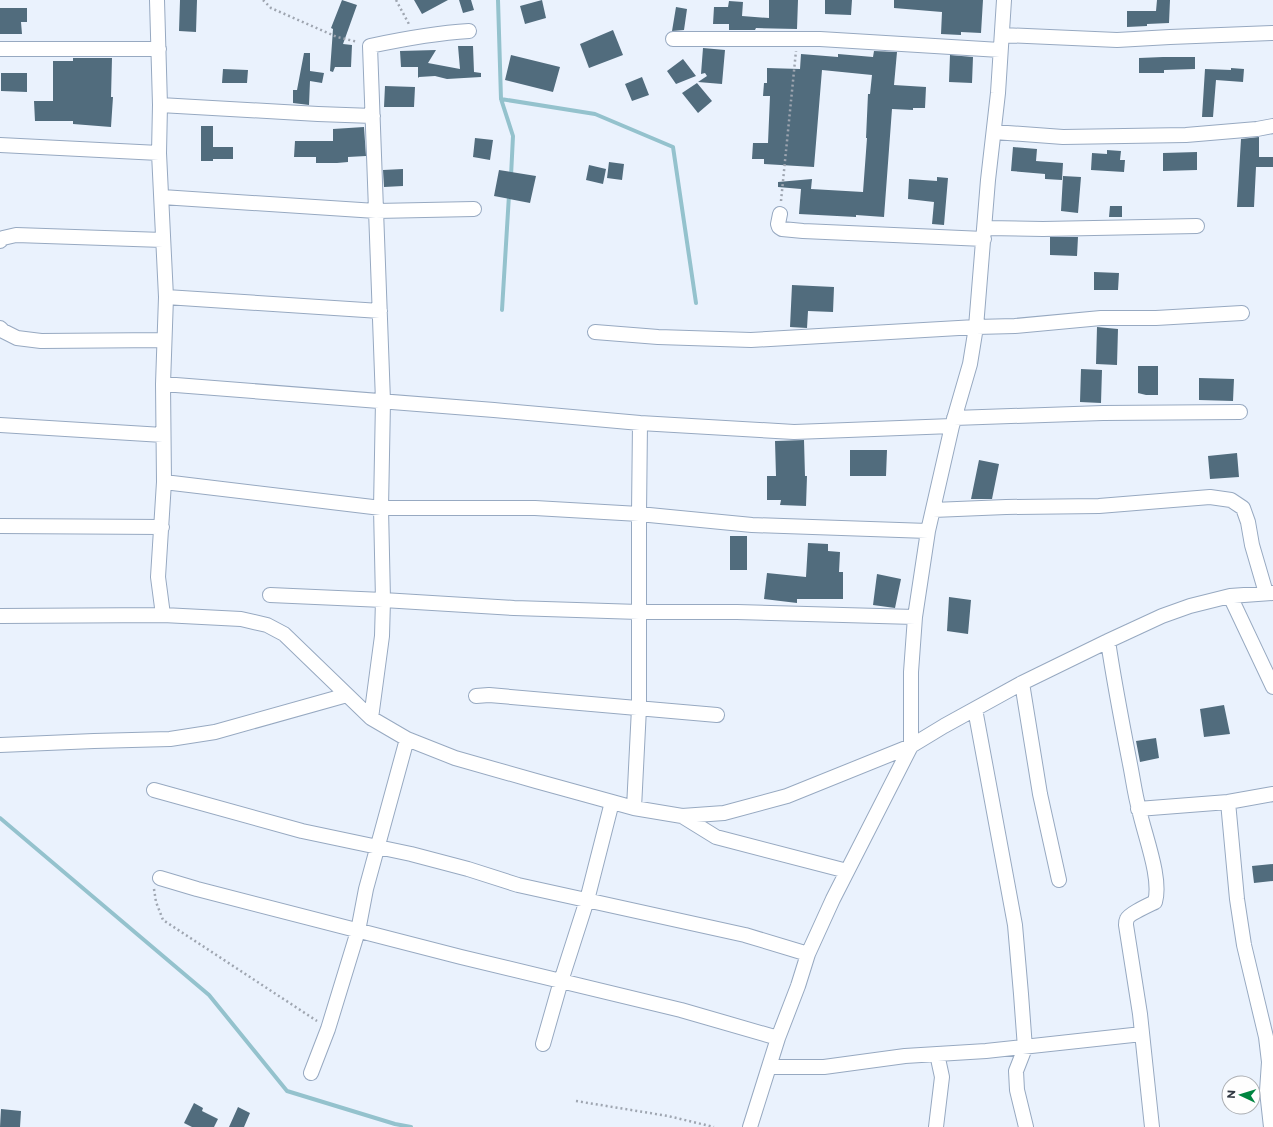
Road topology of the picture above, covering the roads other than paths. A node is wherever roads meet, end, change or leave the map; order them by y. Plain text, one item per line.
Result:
1 (157, 0) edge
2 (1004, 0) edge
3 (469, 31) dead end
4 (1273, 33) edge
5 (1002, 35) junction
6 (673, 39) dead end
7 (0, 49) edge
8 (159, 49) junction
9 (1000, 50) junction
10 (160, 105) junction
11 (373, 116) junction
12 (1273, 126) edge
13 (994, 132) junction
14 (0, 145) edge
15 (159, 153) junction
16 (162, 197) junction
17 (474, 209) dead end
18 (376, 211) junction
19 (780, 214) road end
20 (1197, 226) dead end
21 (985, 234) junction
22 (163, 240) junction
23 (0, 241) edge
24 (166, 297) junction
25 (380, 311) junction
26 (1242, 313) dead end
27 (976, 327) junction
28 (0, 328) edge
29 (595, 332) dead end
30 (164, 340) junction
31 (163, 384) junction
32 (383, 401) junction
33 (1240, 412) dead end
34 (953, 422) junction
35 (640, 423) junction
36 (0, 425) edge
37 (163, 435) junction
38 (164, 482) junction
39 (381, 508) junction
40 (933, 510) junction
41 (638, 514) junction
42 (0, 526) edge
43 (162, 527) junction
44 (928, 530) junction
45 (1269, 593) edge
46 (270, 595) dead end
47 (1230, 596) junction
48 (383, 600) junction
49 (639, 612) junction
50 (163, 614) junction
51 (0, 616) edge
52 (915, 617) junction
53 (1108, 641) junction
54 (1022, 684) junction
55 (1273, 687) edge
56 (347, 695) junction
57 (476, 696) dead end
58 (639, 708) junction
59 (975, 709) junction
60 (717, 715) dead end
61 (371, 718) junction
62 (407, 739) junction
63 (0, 745) edge
64 (911, 746) junction
65 (154, 790) dead end
66 (1273, 794) edge
67 (612, 802) junction
68 (1228, 802) junction
69 (634, 808) junction
70 (1138, 809) junction
71 (682, 816) junction
72 (378, 848) junction
73 (847, 871) junction
74 (160, 878) road end
75 (1059, 880) dead end
76 (587, 900) junction
77 (358, 931) junction
78 (808, 954) junction
79 (561, 981) junction
80 (1142, 1034) junction
81 (778, 1038) junction
82 (544, 1044) dead end
83 (1024, 1048) junction
84 (937, 1054) junction
85 (769, 1067) junction
86 (311, 1074) dead end
87 (750, 1127) edge
88 (936, 1127) edge
89 (1026, 1127) edge
90 (1152, 1127) edge
91 (1271, 1127) edge

1 - 8 street
2 - 5 street
3 - 11 street
4 - 5 street
5 - 9 street
6 - 9 street
7 - 8 street
8 - 10 street
9 - 13 street
10 - 11 street
10 - 15 street
11 - 18 street
12 - 13 street
13 - 21 street
14 - 15 street
15 - 16 street
16 - 18 street
16 - 22 street
17 - 18 street
18 - 25 street
19 - 21 street
20 - 21 street
21 - 27 street
22 - 23 street
22 - 24 street
24 - 25 street
24 - 30 street
25 - 32 street
26 - 27 street
27 - 29 street
27 - 34 street
28 - 30 street
30 - 31 street
31 - 32 street
31 - 37 street
32 - 35 street
32 - 39 street
33 - 34 street
34 - 35 street
34 - 40 street
35 - 41 street
36 - 37 street
37 - 38 street
38 - 39 street
38 - 43 street
39 - 41 street
39 - 48 street
40 - 44 street
40 - 45 street
41 - 44 street
41 - 49 street
42 - 43 street
43 - 50 street
44 - 52 street
45 - 47 street
46 - 48 street
47 - 53 street
47 - 55 street
48 - 49 street
48 - 61 street
49 - 52 street
49 - 58 street
50 - 51 street
50 - 56 street
52 - 64 street
53 - 54 street
53 - 70 street
54 - 59 street
54 - 75 street
56 - 61 street
56 - 63 street
57 - 58 street
58 - 60 street
58 - 69 street
59 - 64 street
59 - 83 street
61 - 62 street
62 - 67 street
62 - 72 street
64 - 71 street
64 - 73 street
65 - 72 street
66 - 68 street
67 - 69 street
67 - 76 street
68 - 70 street
68 - 91 street
69 - 71 street
70 - 80 street
71 - 73 street
72 - 76 street
72 - 77 street
73 - 78 street
74 - 77 street
76 - 78 street
76 - 79 street
77 - 79 street
77 - 86 street
78 - 81 street
79 - 81 street
79 - 82 street
80 - 83 street
80 - 90 street
81 - 85 street
83 - 84 street
83 - 89 street
84 - 85 street
84 - 88 street
85 - 87 street

